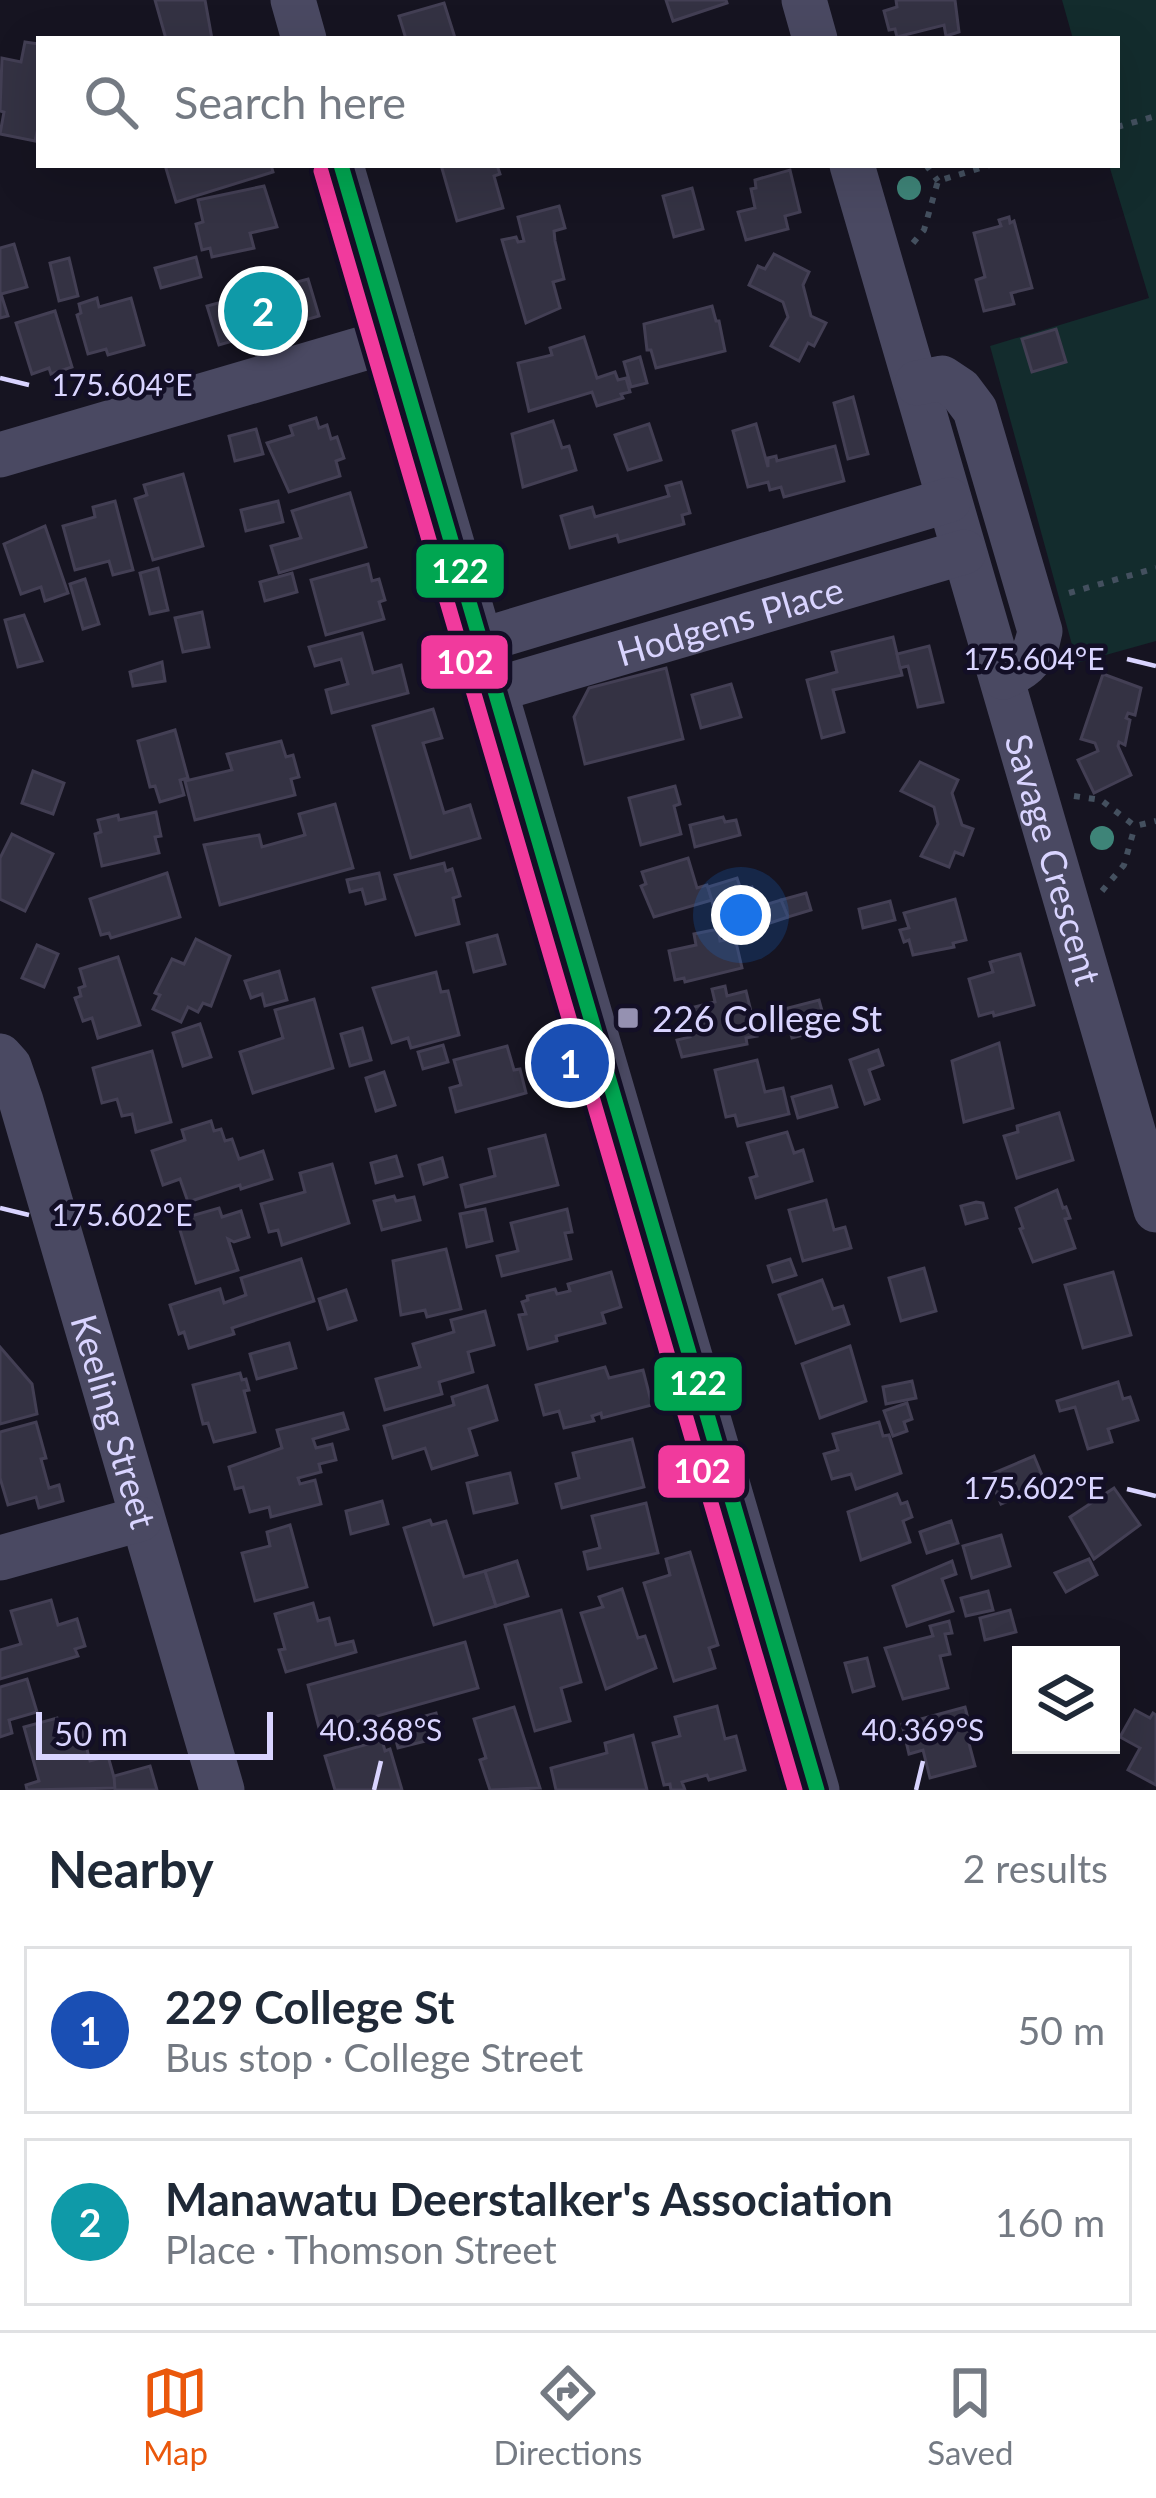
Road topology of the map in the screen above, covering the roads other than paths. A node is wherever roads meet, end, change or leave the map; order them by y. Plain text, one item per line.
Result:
1 (293, 0) edge
2 (803, 0) edge
3 (303, 36) edge
4 (814, 36) edge
5 (342, 168) edge
6 (853, 168) edge
7 (392, 340) junction
8 (917, 383) junction
9 (0, 455) edge
10 (949, 500) junction
11 (964, 552) junction
12 (480, 641) junction
13 (1003, 677) junction
14 (494, 690) junction
15 (0, 1056) edge
16 (1156, 1210) edge
17 (140, 1519) junction
18 (0, 1558) edge
19 (222, 1790) edge
20 (818, 1790) edge

1 - 3 street
2 - 4 street
5 - 7 street
6 - 8 street, Savage Crescent
7 - 9 street
7 - 12 street
8 - 10 street, Savage Crescent
8 - 13 street
10 - 11 street, Savage Crescent
10 - 12 street, Hodgens Place
11 - 13 street, Savage Crescent
11 - 14 street, Hodgens Place
12 - 14 street
13 - 16 street, Savage Crescent
14 - 20 street
15 - 17 street, Keeling Street
17 - 18 street
17 - 19 street, Keeling Street

